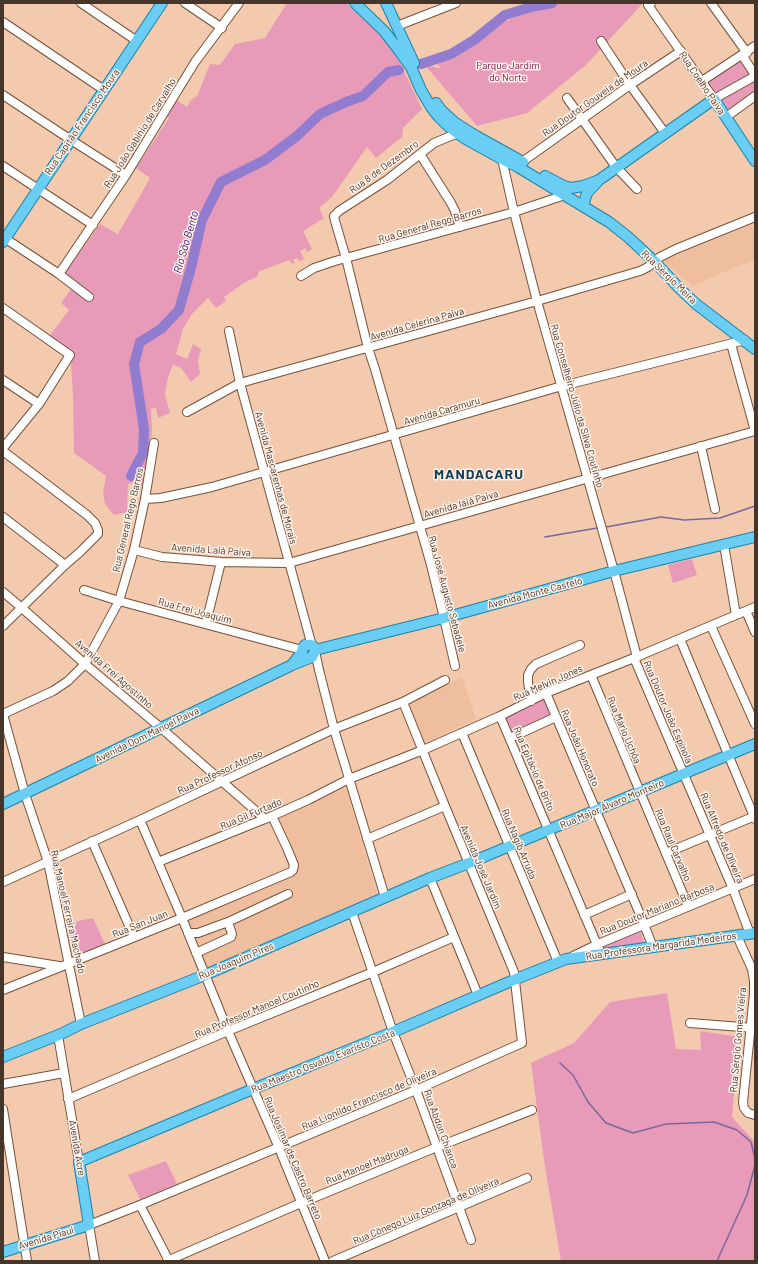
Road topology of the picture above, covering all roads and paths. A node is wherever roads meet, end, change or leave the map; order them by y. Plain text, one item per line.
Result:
1 (80, 3) edge
2 (162, 3) edge
3 (185, 3) edge
4 (239, 3) edge
5 (356, 3) edge
6 (386, 3) edge
7 (456, 3) edge
8 (711, 3) edge
9 (650, 4) edge
10 (392, 16) junction
11 (3, 22) edge
12 (378, 25) junction
13 (397, 26) junction
14 (222, 28) junction
15 (137, 41) junction
16 (601, 42) dead end
17 (755, 46) edge
18 (681, 51) junction
19 (744, 54) junction
20 (755, 75) edge
21 (702, 81) junction
22 (630, 85) junction
23 (104, 90) junction
24 (3, 95) edge
25 (755, 96) edge
26 (566, 98) dead end
27 (714, 99) junction
28 (726, 117) junction
29 (582, 119) junction
30 (458, 133) junction
31 (665, 133) junction
32 (71, 140) junction
33 (420, 154) junction
34 (502, 159) junction
35 (755, 161) edge
36 (522, 162) junction
37 (3, 166) edge
38 (616, 167) junction
39 (126, 175) junction
40 (600, 180) junction
41 (38, 188) junction
42 (637, 189) dead end
43 (565, 195) junction
44 (583, 206) junction
45 (514, 212) junction
46 (755, 217) edge
47 (93, 225) junction
48 (336, 227) joint
49 (460, 227) junction
50 (4, 239) edge
51 (346, 258) junction
52 (655, 262) junction
53 (59, 274) junction
54 (301, 276) dead end
55 (89, 297) dead end
56 (537, 301) junction
57 (3, 308) edge
58 (230, 331) dead end
59 (745, 340) junction
60 (731, 344) junction
61 (368, 348) junction
62 (755, 349) edge
63 (3, 380) edge
64 (240, 383) junction
65 (562, 386) junction
66 (39, 404) junction
67 (187, 412) dead end
68 (755, 431) edge
69 (394, 436) junction
70 (154, 443) dead end
71 (701, 446) junction
72 (3, 450) edge
73 (265, 473) junction
74 (587, 478) junction
75 (146, 499) junction
76 (715, 509) dead end
77 (3, 517) edge
78 (419, 526) junction
79 (755, 537) edge
80 (724, 545) junction
81 (134, 550) junction
82 (221, 562) junction
83 (289, 562) junction
84 (65, 565) junction
85 (614, 572) junction
86 (84, 590) dead end
87 (3, 592) edge
88 (119, 601) junction
89 (755, 607) edge
90 (22, 608) junction
91 (746, 611) junction
92 (736, 615) junction
93 (444, 618) junction
94 (206, 624) junction
95 (3, 626) edge
96 (711, 626) junction
97 (755, 632) edge
98 (680, 639) junction
99 (580, 645) dead end
100 (309, 651) junction
101 (636, 658) junction
102 (85, 664) junction
103 (455, 666) dead end
104 (591, 675) junction
105 (445, 680) dead end
106 (546, 693) junction
107 (531, 701) junction
108 (403, 702) junction
109 (3, 714) edge
110 (500, 716) junction
111 (556, 717) junction
112 (755, 724) edge
113 (161, 728) junction
114 (334, 730) junction
115 (462, 733) junction
116 (510, 738) junction
117 (755, 744) edge
118 (423, 750) junction
119 (728, 755) junction
120 (684, 774) junction
121 (349, 779) junction
122 (222, 781) junction
123 (640, 792) junction
124 (25, 794) junction
125 (3, 804) edge
126 (445, 806) junction
127 (596, 810) junction
128 (755, 817) edge
129 (269, 818) junction
130 (140, 820) junction
131 (549, 830) junction
132 (710, 835) junction
133 (367, 839) junction
134 (92, 841) junction
135 (509, 846) junction
136 (666, 853) junction
137 (48, 862) junction
138 (158, 862) junction
139 (469, 863) junction
140 (284, 875) joint
141 (430, 878) junction
142 (755, 879) edge
143 (3, 882) edge
144 (733, 889) junction
145 (288, 894) dead end
146 (632, 894) junction
147 (385, 897) junction
148 (688, 906) junction
149 (352, 912) junction
150 (584, 915) junction
151 (182, 918) junction
152 (228, 922) junction
153 (645, 925) junction
154 (188, 933) junction
155 (753, 933) edge
156 (134, 936) junction
157 (737, 936) junction
158 (454, 937) junction
159 (653, 947) junction
160 (599, 949) junction
161 (196, 953) junction
162 (3, 957) edge
163 (562, 961) junction
164 (70, 963) junction
165 (60, 966) junction
166 (753, 968) edge
167 (373, 972) junction
168 (205, 975) junction
169 (516, 979) junction
170 (3, 990) edge
171 (478, 995) junction
172 (690, 1023) dead end
173 (81, 1024) junction
174 (752, 1028) edge
175 (228, 1032) junction
176 (393, 1032) junction
177 (58, 1035) junction
178 (522, 1043) joint
179 (3, 1057) edge
180 (64, 1073) junction
181 (3, 1084) edge
182 (253, 1089) junction
183 (416, 1090) junction
184 (68, 1099) junction
185 (3, 1109) edge
186 (532, 1110) dead end
187 (755, 1115) edge
188 (437, 1147) junction
189 (278, 1148) junction
190 (79, 1162) junction
191 (527, 1178) dead end
192 (302, 1203) junction
193 (140, 1205) junction
194 (460, 1207) junction
195 (89, 1225) junction
196 (471, 1240) dead end
197 (24, 1244) junction
198 (3, 1252) edge
199 (27, 1261) edge
200 (95, 1261) edge
201 (168, 1261) edge
202 (325, 1261) edge
203 (333, 1261) edge

1 - 15 street
2 - 15 main road, Rua Capitão Francisco Moura
3 - 14 street
4 - 14 street, Rua João Gabínio de Carvalho
5 - 12 main road, Rua Sérgio Meira
6 - 10 main road
7 - 13 street
8 - 19 street
9 - 18 street, Rua Coelho Paiva
10 - 12 main road
10 - 13 main road
11 - 23 street
12 - 30 main road, Rua Sérgio Meira
13 - 36 main road
14 - 39 street, Rua João Gabínio de Carvalho
15 - 23 main road, Rua Capitão Francisco Moura
16 - 22 street
17 - 19 street
18 - 21 street, Rua Coelho Paiva
18 - 22 street, Rua Doutor Gouveia de Moura
19 - 20 street
19 - 21 street
20 - 27 street
21 - 27 street, Rua Coelho Paiva
22 - 29 street, Rua Doutor Gouveia de Moura
22 - 31 street
23 - 32 main road, Rua Capitão Francisco Moura
24 - 32 street
25 - 28 street
26 - 29 street
27 - 28 main road, Rua Coelho Paiva
27 - 31 main road
28 - 35 main road, Rua Coelho Paiva
29 - 36 street, Rua Doutor Gouveia de Moura
29 - 38 street
30 - 33 street, Rua 8 de Dezembro
30 - 34 main road, Rua Sérgio Meira
31 - 38 main road
32 - 39 street
32 - 41 main road, Rua Capitão Francisco Moura
33 - 48 street, Rua 8 de Dezembro
33 - 49 street
34 - 43 main road, Rua Sérgio Meira
34 - 45 street, Rua Conselheiro Júlio da Silva Coutinho
36 - 40 main road
37 - 41 street
38 - 40 main road
38 - 42 street
39 - 47 street, Rua João Gabínio de Carvalho
40 - 44 main road
41 - 47 street
41 - 50 main road, Rua Capitão Francisco Moura
43 - 44 main road, Rua Sérgio Meira
43 - 45 street, Rua General Rego Barros
44 - 52 main road, Rua Sérgio Meira
45 - 49 street, Rua General Rego Barros
45 - 56 street, Rua Conselheiro Júlio da Silva Coutinho
46 - 52 street, Avenida Celerina Paiva
47 - 53 street, Rua João Gabínio de Carvalho
48 - 51 street, Rua José Augusto Sebadele
49 - 51 street, Rua General Rego Barros
50 - 53 street
51 - 54 street, Rua General Rego Barros
51 - 61 street, Rua José Augusto Sebadele
52 - 56 street, Avenida Celerina Paiva
52 - 59 main road, Rua Sérgio Meira
53 - 55 street
56 - 61 street, Avenida Celerina Paiva
56 - 65 street, Rua Conselheiro Júlio da Silva Coutinho
57 - 66 street
58 - 64 street, Avenida Mascarenhas de Morais
59 - 60 street, Avenida Caramuru
59 - 62 main road, Rua Sérgio Meira
60 - 65 street, Avenida Caramuru
60 - 68 street
61 - 64 street, Avenida Celerina Paiva
61 - 69 street, Rua José Augusto Sebadele
63 - 66 street
64 - 67 street, Avenida Celerina Paiva
64 - 73 street, Avenida Mascarenhas de Morais
65 - 69 street, Avenida Caramuru
65 - 74 street, Rua Conselheiro Júlio da Silva Coutinho
66 - 72 street
68 - 71 street, Avenida Iaiá Paiva
69 - 73 street, Avenida Caramuru
69 - 78 street, Rua José Augusto Sebadele
70 - 75 street, Rua General Rego Barros
71 - 74 street, Avenida Iaiá Paiva
71 - 76 street
72 - 84 street
73 - 75 street, Avenida Caramuru
73 - 83 street, Avenida Mascarenhas de Morais
74 - 78 street, Avenida Iaiá Paiva
74 - 85 street, Rua Conselheiro Júlio da Silva Coutinho
75 - 81 street, Rua General Rego Barros
77 - 84 street
78 - 83 street, Avenida Iaiá Paiva
78 - 93 street, Rua José Augusto Sebadele
79 - 80 main road, Avenida Monte Castelo
80 - 85 main road, Avenida Monte Castelo
80 - 92 street
81 - 82 street, Avenida Laiá Paiva
81 - 88 street, Rua General Rego Barros
82 - 83 street, Avenida Laiá Paiva
82 - 94 street
83 - 100 street, Avenida Mascarenhas de Morais
84 - 90 street
85 - 93 main road, Avenida Monte Castelo
85 - 101 street, Rua Conselheiro Júlio da Silva Coutinho
86 - 88 street, Rua Frei Joaquim
87 - 90 street, Avenida Frei Agostinho
88 - 94 street, Rua Frei Joaquim
88 - 102 street, Rua General Rego Barros
89 - 91 street, Rua Melvin Jones
90 - 95 street
90 - 102 street, Avenida Frei Agostinho
91 - 92 street, Rua Melvin Jones
91 - 97 street
92 - 96 street, Rua Melvin Jones
93 - 100 main road, Avenida Monte Castelo
93 - 103 street, Rua José Augusto Sebadele
94 - 100 street, Rua Frei Joaquim
96 - 98 street, Rua Melvin Jones
96 - 112 street
98 - 101 street, Rua Melvin Jones
98 - 119 street
99 - 107 street
100 - 113 main road, Avenida Dom Manoel Paiva
100 - 114 street, Avenida Mascarenhas de Morais
101 - 104 street, Rua Melvin Jones
101 - 120 street, Rua Doutor João Espínola
102 - 109 street, Rua General Rego Barros
102 - 113 street, Avenida Frei Agostinho
104 - 106 street, Rua Melvin Jones
104 - 123 street, Rua Mário Uchôa
105 - 108 street, Rua Professor Afonso
106 - 107 street, Rua Melvin Jones
106 - 111 street, Rua João Honorato
107 - 110 street, Rua Melvin Jones
108 - 114 street, Rua Professor Afonso
108 - 118 street, Avenida José Jardim
109 - 124 street, Rua Manoel Ferreira Machado
110 - 115 street, Rua Melvin Jones
110 - 116 street, Rua Epitácio de Brito
111 - 116 street
111 - 127 street, Rua João Honorato
113 - 122 street, Avenida Frei Agostinho
113 - 124 main road, Avenida Dom Manoel Paiva
114 - 121 street
114 - 122 street, Rua Professor Afonso
115 - 118 street, Rua Melvin Jones
115 - 135 street, Rua Nagib Arruda
116 - 131 street, Rua Epitácio de Brito
117 - 119 main road, Rua Major Álvaro Monteiro
118 - 121 street, Rua Melvin Jones
118 - 126 street, Avenida José Jardim
119 - 120 main road, Rua Major Álvaro Monteiro
119 - 128 street
120 - 123 main road, Rua Major Álvaro Monteiro
120 - 132 street, Rua Alfredo de Oliveira
121 - 129 street, Rua Gil Furtado
121 - 133 street
122 - 129 street, Avenida Frei Agostinho
122 - 130 street, Rua Professor Afonso
123 - 127 main road, Rua Major Álvaro Monteiro
123 - 136 street, Rua Raul Carvalho
124 - 125 main road, Avenida Dom Manoel Paiva
124 - 137 street, Rua Manoel Ferreira Machado
126 - 133 street
126 - 139 street, Avenida José Jardim
127 - 131 main road, Rua Major Álvaro Monteiro
127 - 146 street, Rua João Honorato
128 - 132 street
129 - 138 street, Rua Gil Furtado
129 - 140 street, Avenida Frei Agostinho
130 - 134 street, Rua Professor Afonso
130 - 138 street, Rua Josimar de Castro Barreto
131 - 135 main road, Rua Major Álvaro Monteiro
131 - 150 street, Rua Epitácio de Brito
132 - 136 street
132 - 144 street, Rua Alfredo de Oliveira
133 - 147 street
134 - 137 street, Rua Professor Afonso
134 - 156 street
135 - 139 main road, Rua Major Álvaro Monteiro
135 - 163 street, Rua Nagib Arruda
136 - 148 street, Rua Raul Carvalho
137 - 143 street, Rua Professor Afonso
137 - 164 street, Rua Manoel Ferreira Machado
138 - 151 street, Rua Josimar de Castro Barreto
139 - 141 main road, Rua Joaquim Pires
139 - 169 street, Avenida José Jardim
140 - 151 street, Rua San Juan
141 - 147 main road, Rua Joaquim Pires
141 - 158 street
142 - 144 street, Rua Doutor Mariano Barbosa
144 - 148 street, Rua Doutor Mariano Barbosa
144 - 155 street, Rua Alfredo de Oliveira
145 - 152 street
146 - 150 street
146 - 153 street, Rua João Honorato
147 - 149 main road, Rua Joaquim Pires
148 - 153 street, Rua Doutor Mariano Barbosa
149 - 167 street, Rua Abdon Chianca
149 - 168 main road, Rua Joaquim Pires
150 - 160 street, Rua Epitácio de Brito
151 - 154 street, Rua Josimar de Castro Barreto
151 - 156 street, Rua San Juan
152 - 154 street
152 - 161 street
153 - 159 street, Rua João Honorato
153 - 160 street, Rua Doutor Mariano Barbosa
154 - 161 street, Rua Josimar de Castro Barreto
155 - 157 main road, Rua Professora Margarida Medeiros
156 - 164 street, Rua San Juan
157 - 159 main road, Rua Professora Margarida Medeiros
157 - 166 street, Rua Sérgio Gomes Vieira
158 - 167 street, Rua Professor Manoel Coutinho
158 - 171 street
159 - 160 main road, Rua Professora Margarida Medeiros
160 - 163 main road, Rua Professora Margarida Medeiros
161 - 168 street, Rua Josimar de Castro Barreto
162 - 165 street
163 - 169 main road, Rua Maestro Osvaldo Evaristo Costa
164 - 165 street, Rua San Juan
164 - 173 street, Rua Manoel Ferreira Machado
165 - 170 street, Rua San Juan
166 - 174 street, Rua Sérgio Gomes Vieira
167 - 175 street, Rua Professor Manoel Coutinho
167 - 176 street, Rua Abdon Chianca
168 - 173 main road, Rua Joaquim Pires
168 - 175 street, Rua Josimar de Castro Barreto
169 - 171 main road, Rua Maestro Osvaldo Evaristo Costa
169 - 178 street, Avenida José Jardim
171 - 176 main road, Rua Maestro Osvaldo Evaristo Costa
172 - 174 street
173 - 177 main road, Rua Joaquim Pires
174 - 187 street, Rua Sérgio Gomes Vieira
175 - 182 street, Rua Josimar de Castro Barreto
175 - 184 street, Rua Professor Manoel Coutinho
176 - 182 main road, Rua Maestro Osvaldo Evaristo Costa
176 - 183 street, Rua Abdon Chianca
177 - 179 main road, Rua Joaquim Pires
177 - 180 street, Avenida Acre
178 - 183 street, Rua Lionildo Francisco de Oliveira
180 - 181 street
180 - 184 street, Avenida Acre
182 - 189 street, Rua Josimar de Castro Barreto
182 - 190 main road, Rua Maestro Osvaldo Evaristo Costa
183 - 188 street, Rua Abdon Chianca
183 - 189 street, Rua Lionildo Francisco de Oliveira
184 - 190 street, Avenida Acre
185 - 197 street
186 - 188 street, Rua Manoel Madruga
188 - 192 street, Rua Manoel Madruga
188 - 194 street, Rua Abdon Chianca
189 - 192 street, Rua Josimar de Castro Barreto
189 - 193 street, Rua Lionildo Francisco de Oliveira
190 - 195 main road, Avenida Acre
191 - 194 street, Rua Cônego Luiz Gonzaga de Oliveira
192 - 201 street, Rua Manoel Madruga
192 - 202 street, Rua Josimar de Castro Barreto
193 - 195 street, Rua Lionildo Francisco de Oliveira
193 - 201 street
194 - 196 street, Rua Abdon Chianca
194 - 203 street, Rua Cônego Luiz Gonzaga de Oliveira
195 - 197 main road, Avenida Piauí
195 - 200 street, Avenida Acre
197 - 198 main road, Avenida Piauí
197 - 199 street

